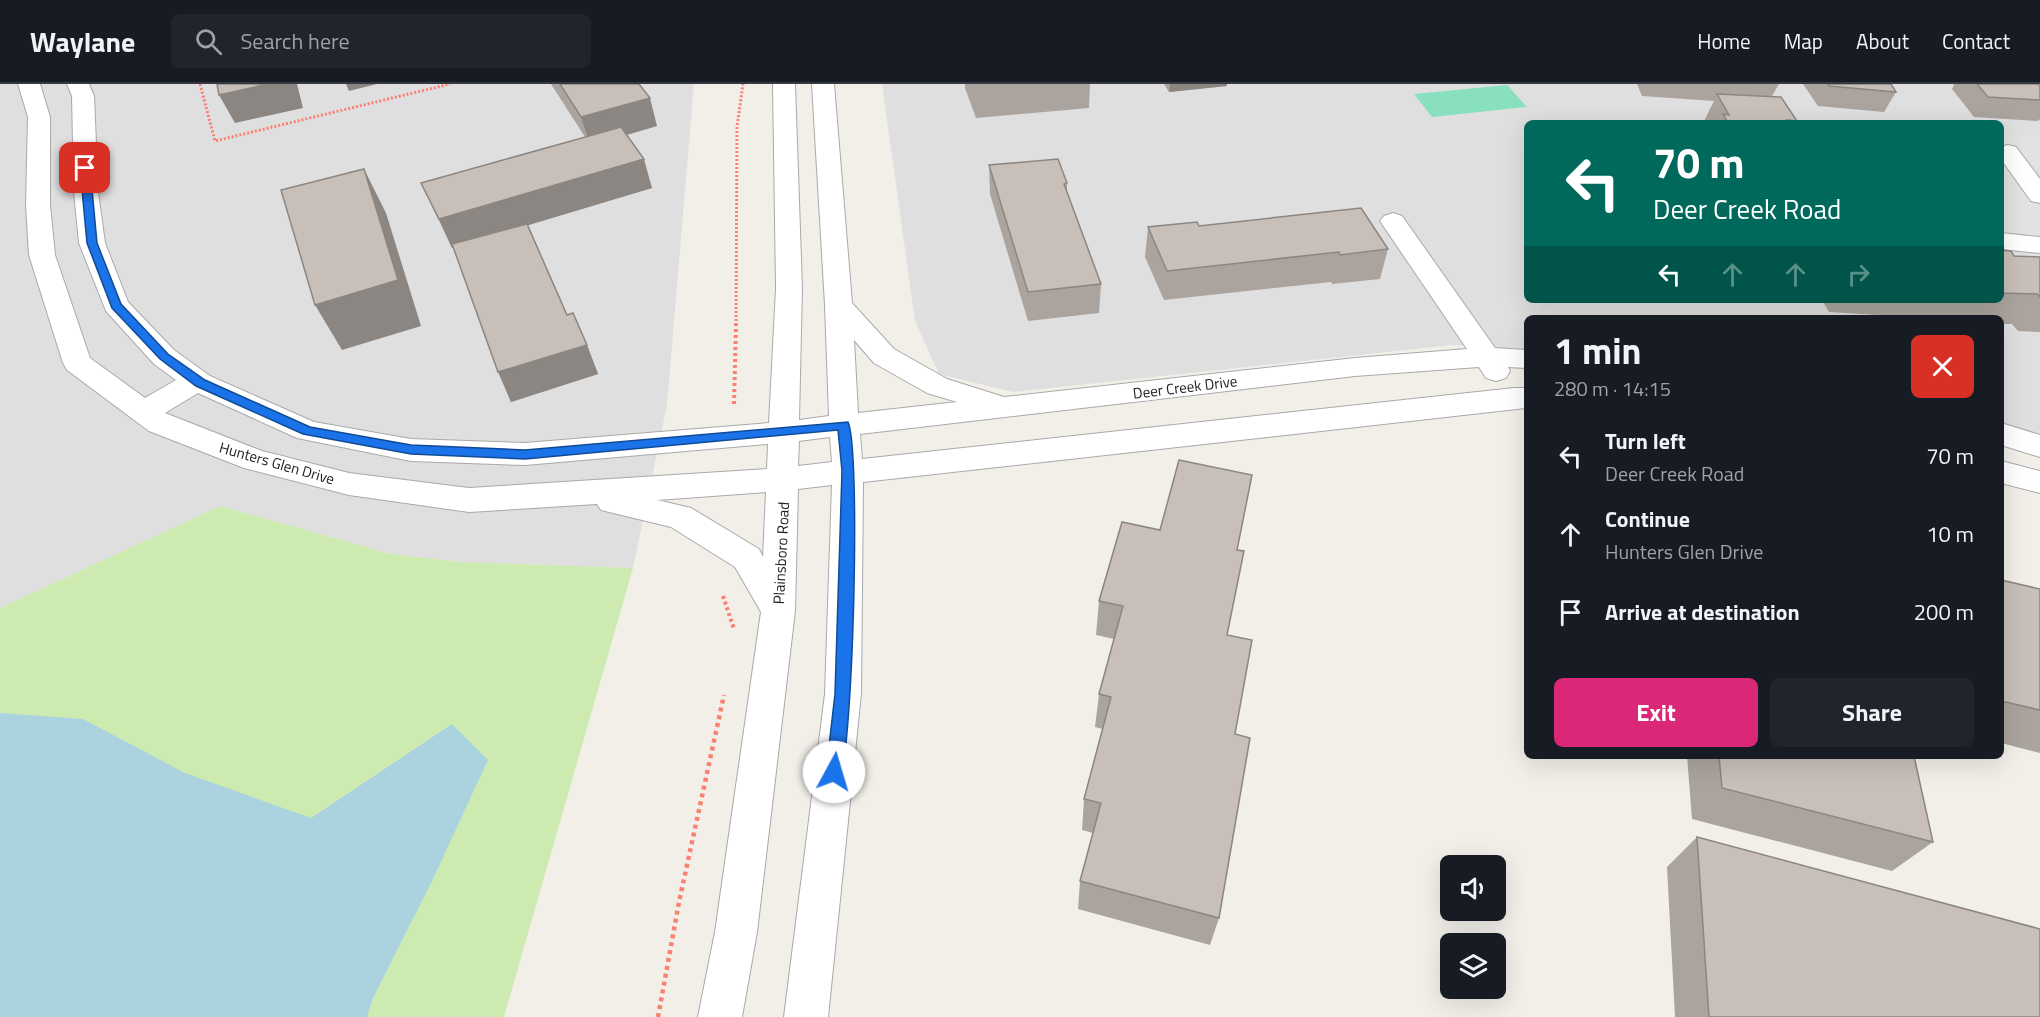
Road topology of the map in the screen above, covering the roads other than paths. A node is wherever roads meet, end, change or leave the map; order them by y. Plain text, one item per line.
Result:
1 (29, 84) edge
2 (78, 84) edge
3 (784, 84) edge
4 (823, 84) edge
5 (2004, 152) edge
6 (2040, 154) edge
7 (2040, 196) edge
8 (62, 198) junction
9 (1393, 221) dead end
10 (2004, 241) edge
11 (2040, 245) edge
12 (67, 249) junction
13 (839, 305) junction
14 (1487, 357) junction
15 (1524, 359) edge
16 (197, 381) junction
17 (1523, 405) edge
18 (1009, 407) junction
19 (144, 412) junction
20 (844, 425) junction
21 (784, 432) junction
22 (2004, 435) edge
23 (2040, 446) edge
24 (848, 471) junction
25 (2004, 473) edge
26 (784, 478) junction
27 (2040, 482) edge
28 (572, 494) junction
29 (778, 611) junction
30 (720, 1017) edge
31 (806, 1017) edge

1 - 8 street, Hunters Glen Drive
2 - 8 street, Hunters Glen Drive
3 - 21 street, Plainsboro Road
4 - 13 street
5 - 6 street
5 - 7 street
8 - 12 street, Hunters Glen Drive
8 - 12 street, Hunters Glen Drive
9 - 14 street
10 - 11 street
12 - 16 street, Hunters Glen Drive
12 - 19 street, Hunters Glen Drive
13 - 18 street
13 - 20 street
14 - 15 street, Deer Creek Drive
14 - 17 street
14 - 18 street, Deer Creek Drive
16 - 19 street
16 - 21 street, Hunters Glen Drive
17 - 24 street
18 - 20 street, Deer Creek Drive
19 - 28 street, Hunters Glen Drive
20 - 21 street, Hunters Glen Drive
20 - 24 street
21 - 26 street, Plainsboro Road
22 - 23 street
24 - 26 street, Hunters Glen Drive
24 - 31 street
25 - 27 street
26 - 28 street, Hunters Glen Drive
26 - 29 street, Plainsboro Road
28 - 29 street
29 - 30 street, Plainsboro Road

